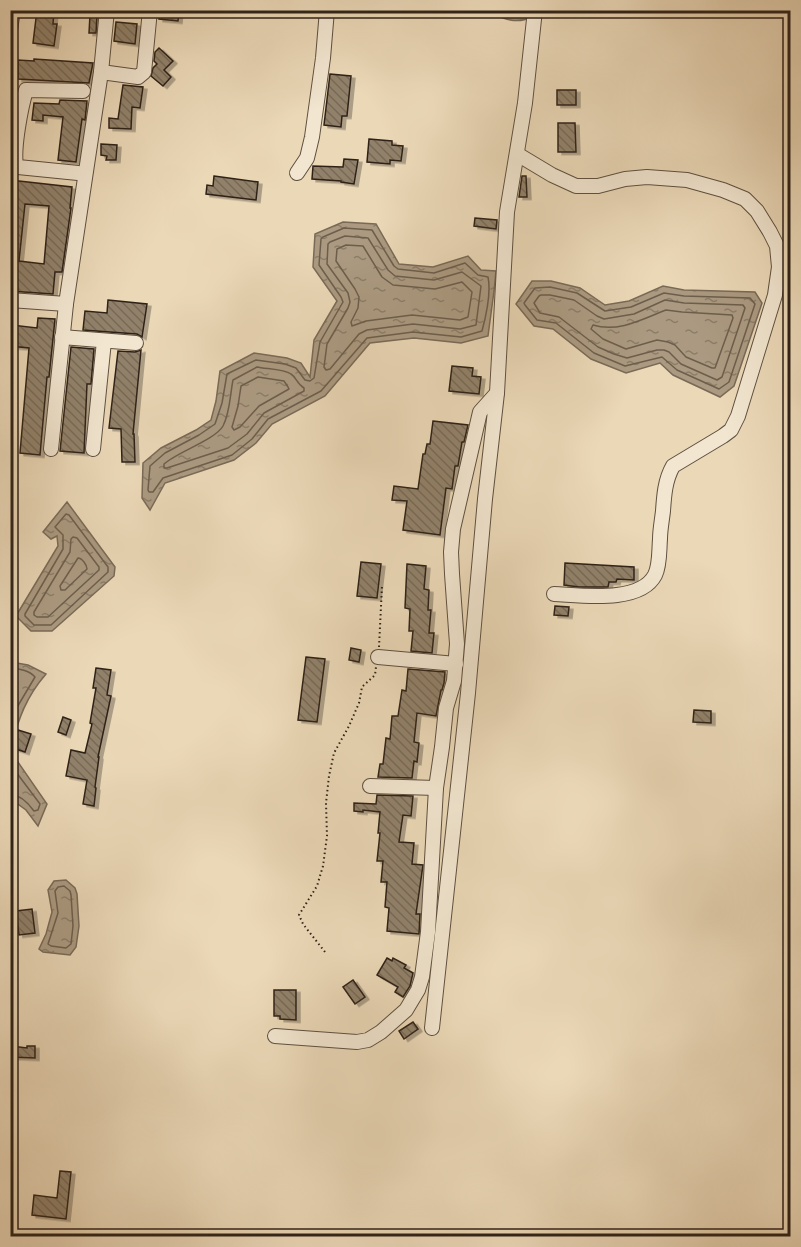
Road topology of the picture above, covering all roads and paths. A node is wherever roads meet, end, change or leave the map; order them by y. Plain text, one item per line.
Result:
1 (13, 10) edge
2 (107, 10) edge
3 (150, 10) edge
4 (327, 10) edge
5 (536, 10) edge
6 (10, 30) edge
7 (101, 72) junction
8 (83, 91) dead end
9 (15, 124) edge
10 (517, 154) junction
11 (78, 173) dead end
12 (297, 173) dead end
13 (10, 300) edge
14 (66, 304) junction
15 (62, 337) junction
16 (104, 340) junction
17 (136, 343) dead end
18 (497, 393) junction
19 (51, 449) dead end
20 (93, 449) dead end
21 (382, 586) dead end
22 (554, 594) dead end
23 (378, 657) junction
24 (456, 664) junction
25 (370, 786) dead end
26 (436, 788) junction
27 (325, 952) dead end
28 (432, 1028) dead end
29 (275, 1036) dead end

1 - 6 street
2 - 7 street
3 - 7 street
4 - 12 street
5 - 10 street
7 - 14 street
8 - 9 street
9 - 11 street
10 - 18 street
10 - 22 street
13 - 14 street
14 - 15 street
15 - 16 street
15 - 19 street
16 - 17 street
16 - 20 street
18 - 24 street
18 - 28 street
21 - 23 path
23 - 24 street
23 - 27 path
24 - 26 street
25 - 26 street
26 - 29 street

